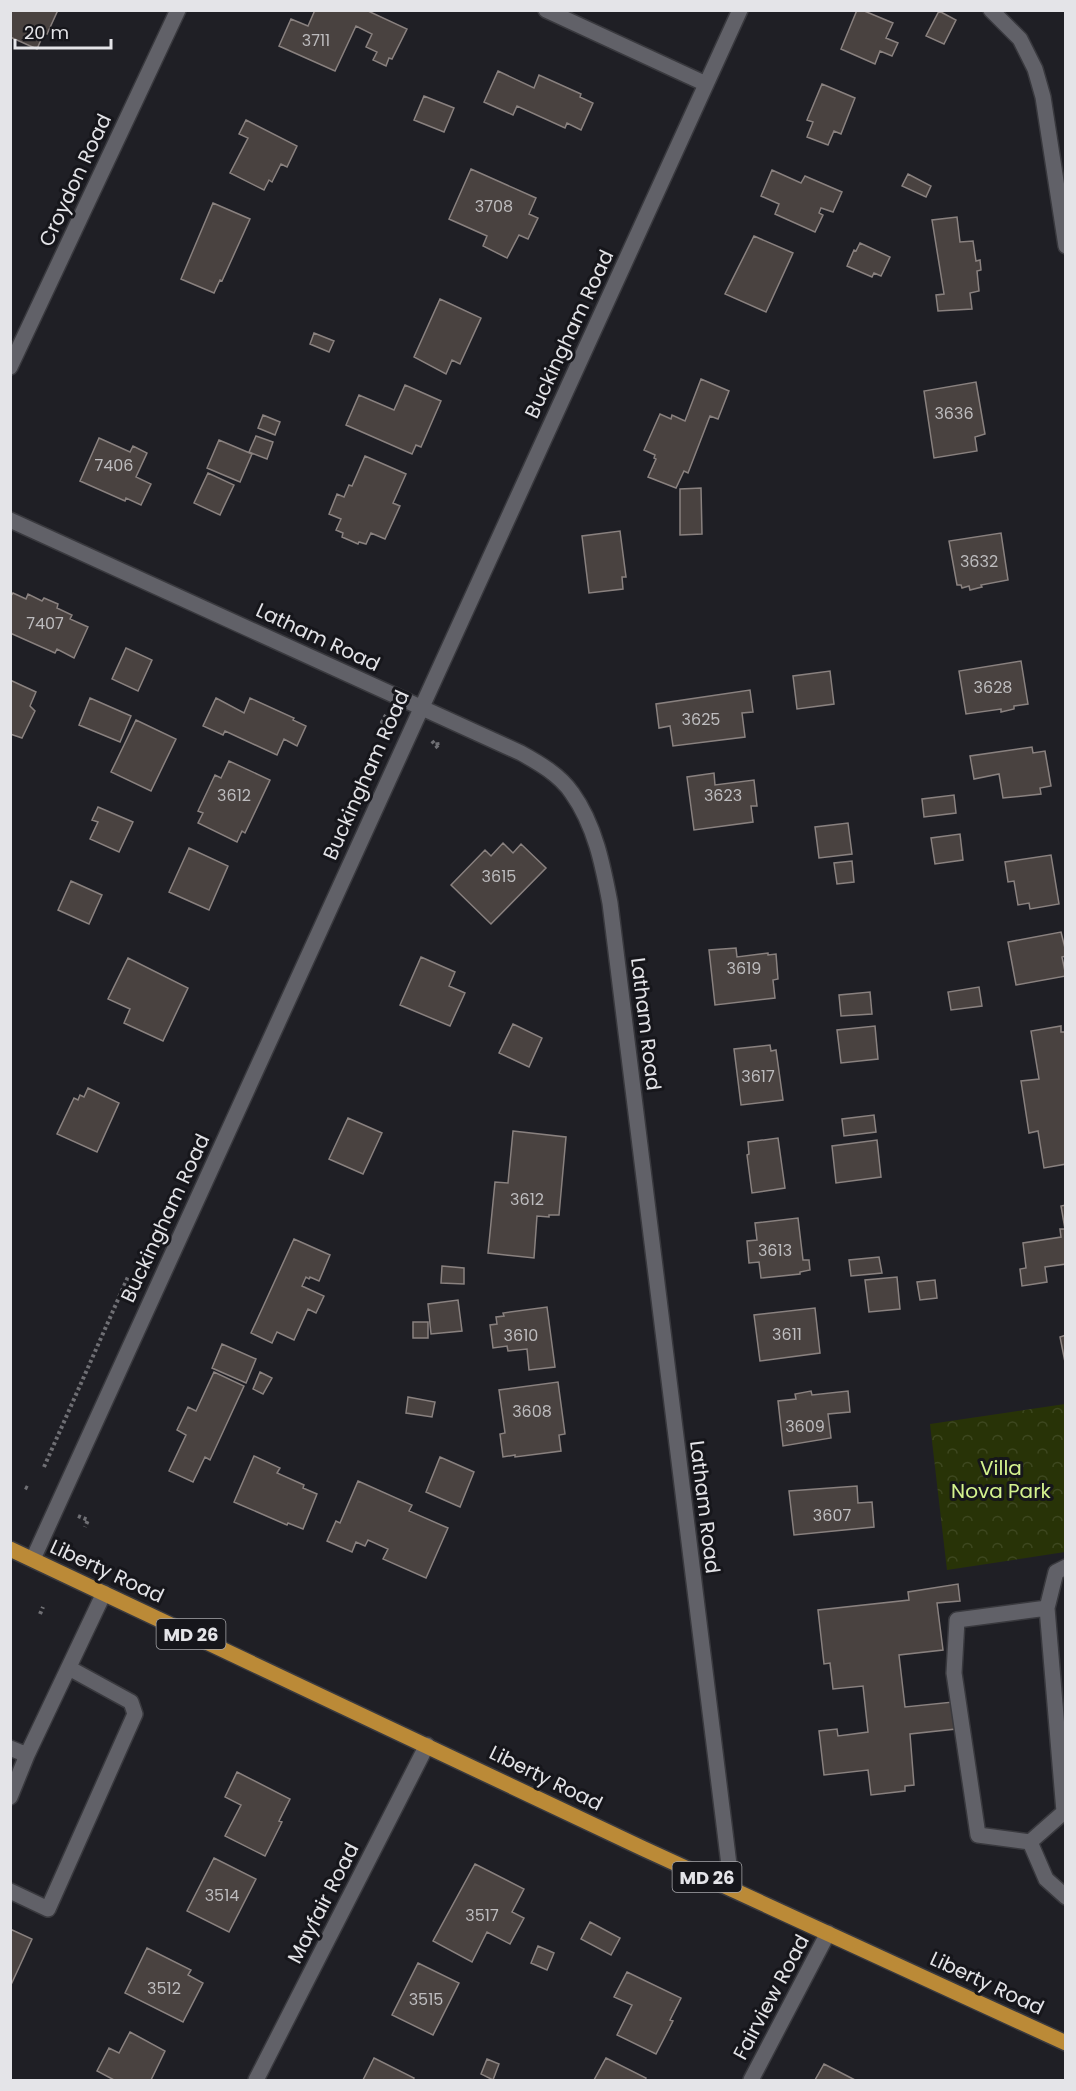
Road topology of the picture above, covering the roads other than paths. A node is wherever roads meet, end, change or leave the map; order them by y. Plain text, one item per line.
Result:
1 (178, 10) edge
2 (546, 10) edge
3 (740, 10) edge
4 (991, 10) edge
5 (706, 84) junction
6 (1065, 246) edge
7 (10, 367) edge
8 (10, 520) edge
9 (420, 707) junction
10 (10, 1549) edge
11 (33, 1559) junction
12 (1065, 1567) edge
13 (104, 1593) junction
14 (1047, 1608) junction
15 (69, 1668) junction
16 (427, 1745) junction
17 (10, 1748) edge
18 (27, 1755) junction
19 (10, 1797) edge
20 (1030, 1842) junction
21 (732, 1888) junction
22 (10, 1891) edge
23 (1065, 1897) edge
24 (828, 1933) junction
25 (1065, 2043) edge
26 (256, 2080) edge
27 (751, 2080) edge

1 - 7 street, Croydon Road
2 - 5 street
3 - 5 street, Buckingham Road
4 - 6 street
5 - 9 street, Buckingham Road
8 - 9 street, Latham Road
9 - 11 street, Buckingham Road
9 - 21 street, Latham Road
10 - 11 main road, Liberty Road / MD 26
11 - 13 main road, Liberty Road / MD 26
12 - 14 street
13 - 15 street
13 - 16 main road, Liberty Road / MD 26
14 - 20 street
14 - 20 street
15 - 18 street
15 - 22 street
16 - 21 main road, Liberty Road / MD 26
16 - 26 street, Mayfair Road
17 - 18 street
18 - 19 street
20 - 23 street
21 - 24 main road, Liberty Road / MD 26
24 - 25 main road, Liberty Road / MD 26
24 - 27 street, Fairview Road

